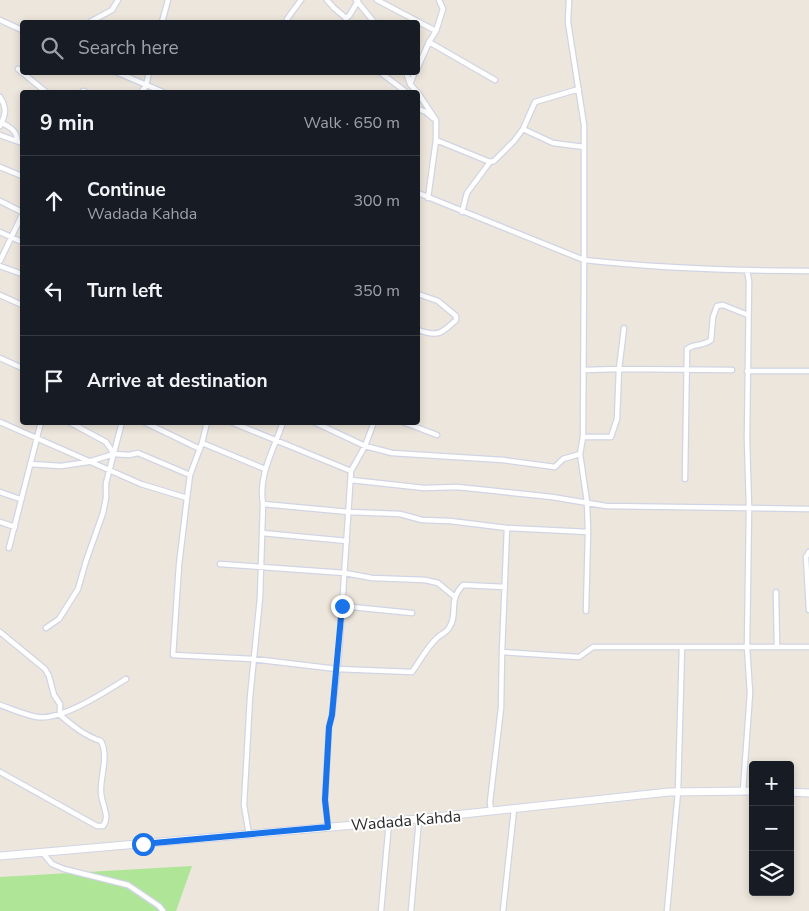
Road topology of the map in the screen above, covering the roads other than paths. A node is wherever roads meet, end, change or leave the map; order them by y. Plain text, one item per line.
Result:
1 (118, 0) edge
2 (168, 0) edge
3 (301, 0) edge
4 (327, 0) edge
5 (377, 0) edge
6 (439, 0) edge
7 (569, 0) edge
8 (358, 1) edge
9 (0, 20) edge
10 (94, 20) edge
11 (163, 20) edge
12 (288, 20) edge
13 (346, 20) edge
14 (372, 20) edge
15 (415, 20) edge
16 (420, 23) edge
17 (20, 29) edge
18 (436, 31) junction
19 (429, 42) junction
20 (420, 62) edge
21 (25, 75) edge
22 (122, 75) edge
23 (148, 75) edge
24 (384, 75) edge
25 (407, 75) edge
26 (414, 75) edge
27 (495, 80) dead end
28 (410, 84) junction
29 (146, 86) junction
30 (579, 89) junction
31 (44, 90) edge
32 (143, 90) edge
33 (157, 90) edge
34 (403, 90) edge
35 (415, 90) edge
36 (0, 97) edge
37 (420, 97) edge
38 (420, 111) edge
39 (436, 120) junction
40 (1, 123) edge
41 (523, 129) junction
42 (0, 135) edge
43 (17, 140) junction
44 (436, 140) junction
45 (20, 142) edge
46 (584, 147) junction
47 (490, 162) junction
48 (0, 166) edge
49 (20, 175) edge
50 (420, 195) edge
51 (428, 198) junction
52 (0, 202) edge
53 (20, 212) edge
54 (462, 212) junction
55 (20, 217) edge
56 (0, 232) edge
57 (11, 236) junction
58 (20, 241) edge
59 (584, 260) junction
60 (0, 261) edge
61 (0, 266) edge
62 (747, 271) junction
63 (809, 271) edge
64 (20, 273) edge
65 (0, 295) edge
66 (420, 295) edge
67 (20, 304) edge
68 (748, 315) junction
69 (624, 328) dead end
70 (420, 331) edge
71 (0, 358) edge
72 (20, 367) edge
73 (619, 369) junction
74 (686, 369) junction
75 (584, 370) junction
76 (732, 370) dead end
77 (747, 370) junction
78 (809, 371) edge
79 (0, 422) edge
80 (40, 425) edge
81 (75, 425) edge
82 (121, 425) edge
83 (150, 425) edge
84 (206, 425) edge
85 (238, 425) edge
86 (282, 425) edge
87 (320, 425) edge
88 (373, 425) edge
89 (411, 425) edge
90 (437, 435) dead end
91 (583, 437) junction
92 (37, 438) junction
93 (277, 441) junction
94 (202, 443) junction
95 (365, 446) junction
96 (200, 449) junction
97 (114, 454) junction
98 (580, 454) junction
99 (88, 462) junction
100 (30, 464) junction
101 (265, 469) junction
102 (109, 470) junction
103 (351, 471) junction
104 (190, 475) junction
105 (684, 479) dead end
106 (351, 480) junction
107 (0, 492) edge
108 (188, 498) junction
109 (20, 499) junction
110 (586, 502) junction
111 (263, 504) junction
112 (749, 508) junction
113 (809, 509) edge
114 (349, 512) junction
115 (0, 522) edge
116 (15, 527) junction
117 (508, 528) junction
118 (588, 532) junction
119 (262, 533) junction
120 (347, 541) junction
121 (9, 548) dead end
122 (809, 552) edge
123 (220, 564) dead end
124 (261, 566) junction
125 (345, 573) junction
126 (505, 587) junction
127 (776, 592) dead end
128 (455, 597) junction
129 (342, 606) junction
130 (809, 610) edge
131 (586, 611) dead end
132 (412, 613) dead end
133 (46, 628) dead end
134 (0, 632) edge
135 (682, 647) junction
136 (747, 647) junction
137 (777, 647) junction
138 (809, 647) edge
139 (502, 652) junction
140 (253, 659) junction
141 (337, 669) junction
142 (126, 679) dead end
143 (0, 705) edge
144 (60, 715) junction
145 (0, 772) edge
146 (743, 791) junction
147 (749, 791) edge
148 (678, 792) junction
149 (794, 792) edge
150 (809, 792) edge
151 (514, 809) junction
152 (492, 811) junction
153 (420, 819) junction
154 (389, 822) junction
155 (328, 827) junction
156 (249, 835) junction
157 (42, 852) junction
158 (0, 856) edge
159 (163, 911) edge
160 (380, 911) edge
161 (411, 911) edge
162 (503, 911) edge
163 (667, 911) edge

1 - 10 street
2 - 11 street
3 - 12 street
4 - 13 street
5 - 15 street
6 - 18 street
7 - 30 street
8 - 13 street
8 - 14 street
9 - 17 street
16 - 18 street
18 - 19 street
19 - 20 street
19 - 27 street
21 - 31 street
22 - 29 street
23 - 29 street
24 - 34 street
25 - 28 street
26 - 28 street
28 - 35 street
29 - 32 street
29 - 33 street
30 - 41 street
30 - 46 street
36 - 40 street
37 - 39 street
38 - 39 street
39 - 44 street
40 - 43 street
41 - 46 street
41 - 47 street
42 - 43 street
43 - 45 street
44 - 47 street
44 - 51 street
46 - 59 street
47 - 54 street
48 - 49 street
50 - 51 street
51 - 54 street
52 - 53 street
54 - 59 street
55 - 57 street
56 - 57 street
57 - 58 street
57 - 60 street
59 - 62 street
59 - 75 street
61 - 64 street
62 - 63 street
62 - 68 street
65 - 67 street
66 - 70 street
68 - 74 street
68 - 77 street
69 - 73 street
71 - 72 street
73 - 74 street
73 - 75 street
73 - 91 street
74 - 76 street
74 - 105 street
75 - 91 street
77 - 78 street
77 - 112 street
79 - 92 street
80 - 92 street
81 - 97 street
82 - 97 street
83 - 96 street
84 - 94 street
85 - 93 street
86 - 93 street
87 - 95 street
88 - 95 street
89 - 90 street
91 - 98 street
92 - 99 street
92 - 100 street
93 - 101 street
93 - 103 street
94 - 96 street
94 - 101 street
95 - 98 street
95 - 103 street
96 - 104 street
97 - 99 street
97 - 102 street
97 - 104 street
98 - 110 street
99 - 100 street
99 - 102 street
100 - 109 street
101 - 111 street
102 - 108 street
102 - 133 street
103 - 106 street
104 - 108 street
106 - 110 street
106 - 114 street
107 - 109 street
108 - 140 street
109 - 116 street
110 - 112 street
110 - 118 street
111 - 114 street
111 - 119 street
112 - 113 street
112 - 136 street
114 - 117 street
114 - 120 street
115 - 116 street
116 - 121 street
117 - 118 street
117 - 126 street
118 - 131 street
119 - 120 street
119 - 124 street
120 - 125 street
122 - 130 street
123 - 124 street
124 - 125 street
124 - 140 street
125 - 128 street
125 - 129 street
126 - 128 street
126 - 139 street
127 - 137 street
128 - 141 street
129 - 132 street
129 - 141 street
134 - 144 street
135 - 136 street
135 - 139 street
135 - 148 street
136 - 137 street
136 - 146 street
137 - 138 street
139 - 152 street
140 - 141 street
140 - 156 street
141 - 155 street
142 - 144 street
143 - 144 street
144 - 145 street
146 - 147 main road, Wadada Kahda
146 - 148 main road, Wadada Kahda
148 - 151 main road, Wadada Kahda
148 - 163 street
149 - 150 main road
151 - 152 main road, Wadada Kahda
151 - 162 street
152 - 153 main road, Wadada Kahda
153 - 154 main road, Wadada Kahda
153 - 161 street
154 - 155 main road, Wadada Kahda
154 - 160 street
155 - 156 main road, Wadada Kahda
156 - 157 main road, Wadada Kahda
157 - 158 main road, Wadada Kahda
157 - 159 street

